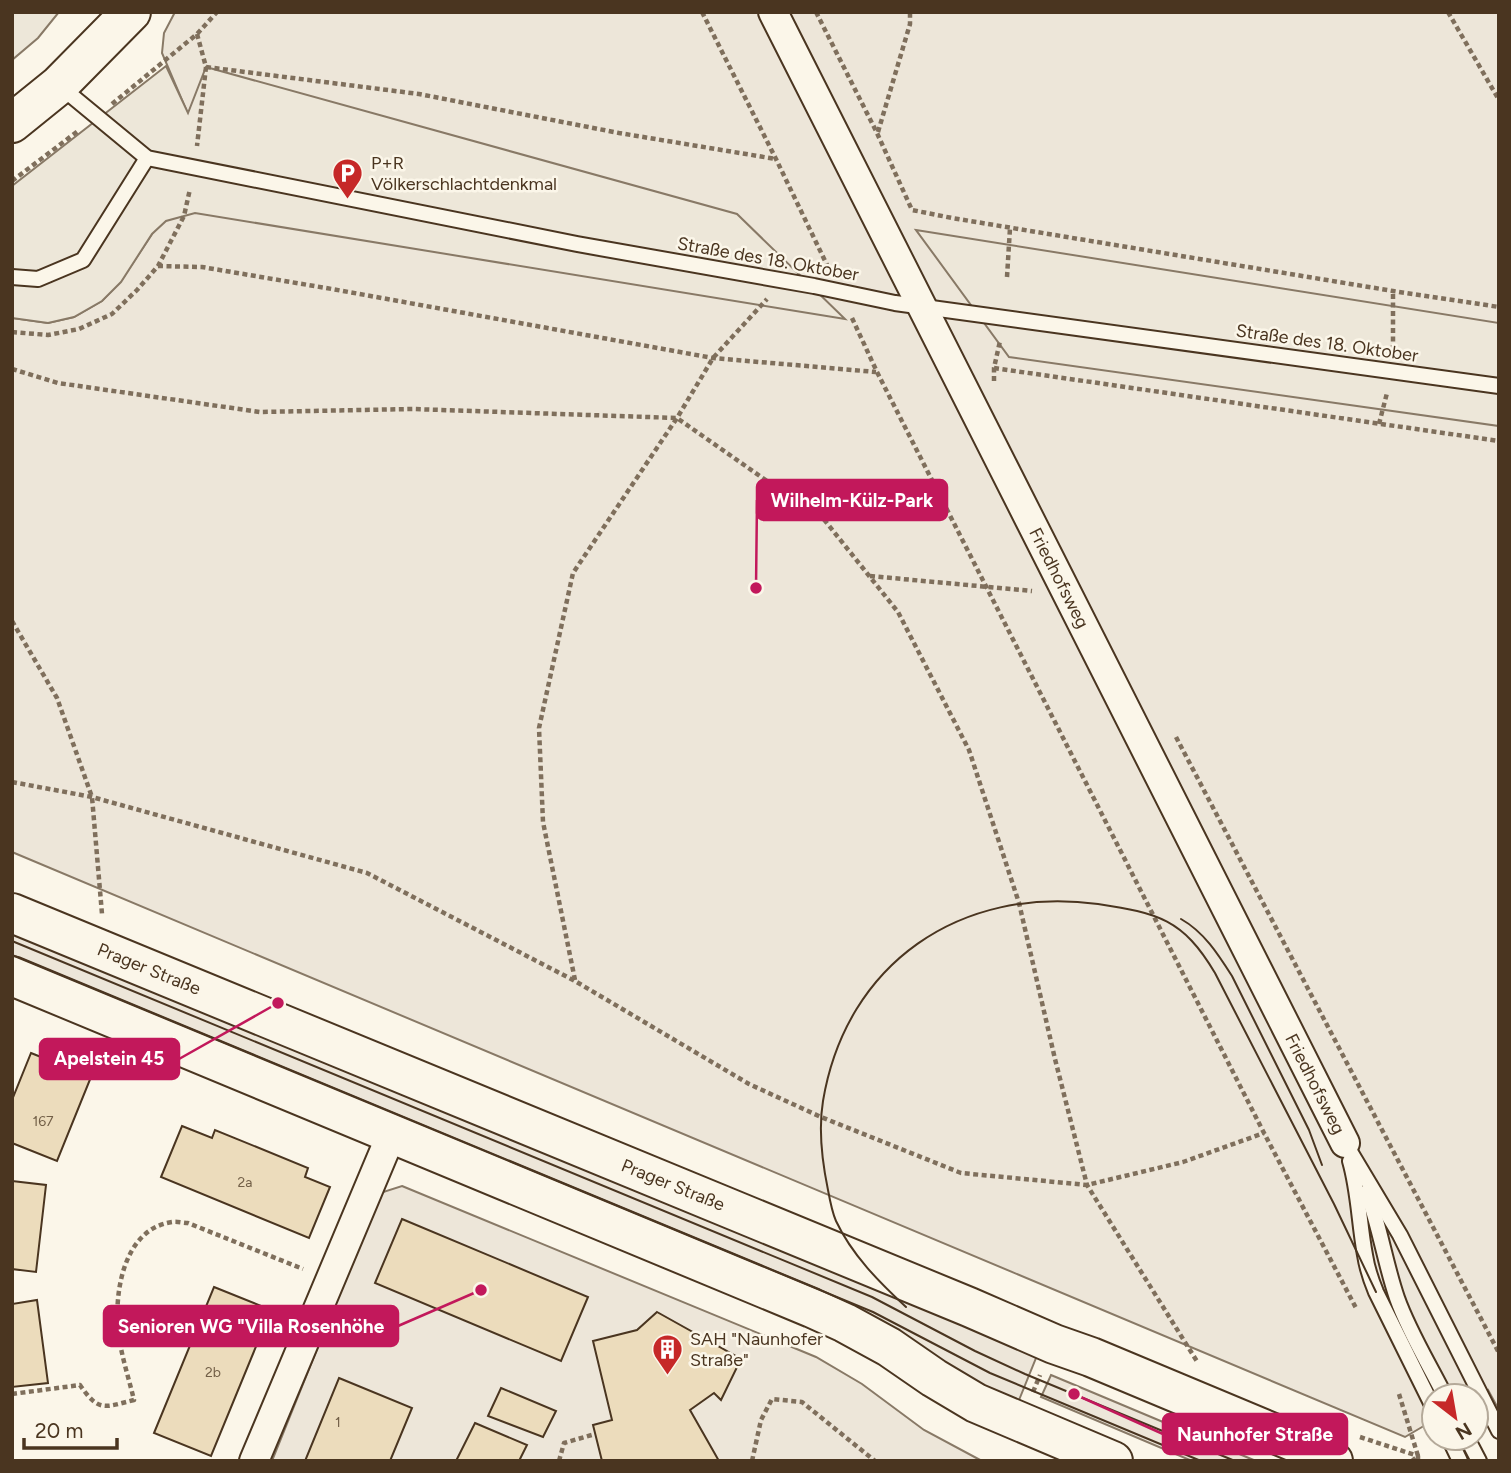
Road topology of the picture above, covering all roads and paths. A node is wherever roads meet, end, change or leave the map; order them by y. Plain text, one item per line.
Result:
1 (131, 12) edge
2 (217, 12) edge
3 (702, 12) edge
4 (774, 12) edge
5 (816, 12) edge
6 (911, 12) edge
7 (1448, 12) edge
8 (206, 66) junction
9 (59, 85) junction
10 (1499, 100) edge
11 (12, 123) edge
12 (877, 133) junction
13 (147, 158) junction
14 (776, 159) junction
15 (195, 168) junction
16 (1010, 228) junction
17 (816, 241) dead end
18 (158, 266) junction
19 (12, 277) edge
20 (1007, 277) dead end
21 (783, 281) junction
22 (921, 307) junction
23 (1499, 307) edge
24 (12, 332) edge
25 (1000, 341) dead end
26 (713, 358) junction
27 (994, 368) junction
28 (12, 369) edge
29 (1499, 386) edge
30 (995, 390) dead end
31 (677, 418) junction
32 (1499, 441) edge
33 (869, 576) junction
34 (987, 587) junction
35 (12, 621) edge
36 (1172, 730) dead end
37 (12, 782) edge
38 (92, 797) junction
39 (12, 913) edge
40 (102, 919) dead end
41 (12, 976) edge
42 (575, 981) junction
43 (393, 1133) junction
44 (1264, 1133) junction
45 (1345, 1143) junction
46 (1087, 1185) junction
47 (330, 1279) junction
48 (1360, 1317) dead end
49 (1499, 1353) edge
50 (1199, 1364) dead end
51 (1042, 1371) dead end
52 (1421, 1382) edge
53 (1438, 1382) edge
54 (1397, 1388) dead end
55 (12, 1394) edge
56 (1029, 1400) dead end
57 (1499, 1431) edge
58 (595, 1434) dead end
59 (254, 1461) edge
60 (559, 1461) edge
61 (752, 1461) edge
62 (875, 1461) edge
63 (1113, 1461) edge
64 (1333, 1461) edge
65 (1412, 1461) edge

1 - 9 main road
2 - 8 path
3 - 14 path
4 - 22 street, Friedhofsweg
5 - 12 path
6 - 12 path
7 - 10 path
8 - 14 path
8 - 15 path
9 - 11 main road
9 - 13 lane, Straße des 18. Oktober
12 - 16 path
13 - 15 lane, Straße des 18. Oktober
13 - 19 lane
14 - 17 path
15 - 18 path
15 - 21 lane, Straße des 18. Oktober
16 - 20 path
16 - 23 path
18 - 24 path
18 - 26 path
21 - 22 lane, Straße des 18. Oktober
21 - 26 path
22 - 29 lane, Straße des 18. Oktober
22 - 45 street, Friedhofsweg
25 - 27 path
26 - 31 path
26 - 34 path
27 - 30 path
27 - 32 path
28 - 31 path
31 - 33 path
31 - 42 path
33 - 34 path
33 - 46 path
34 - 44 path
35 - 38 path
36 - 49 path
37 - 38 path
38 - 40 path
38 - 42 path
39 - 64 main road, Prager Straße
41 - 43 main road
42 - 46 path
43 - 47 street
43 - 63 main road
44 - 46 path
44 - 48 path
45 - 52 lane, Friedhofsweg
45 - 53 lane, Friedhofsweg
45 - 57 lane, Friedhofsweg
46 - 50 path
47 - 55 path
47 - 59 street
51 - 56 path
54 - 65 path
58 - 60 path
61 - 62 path

